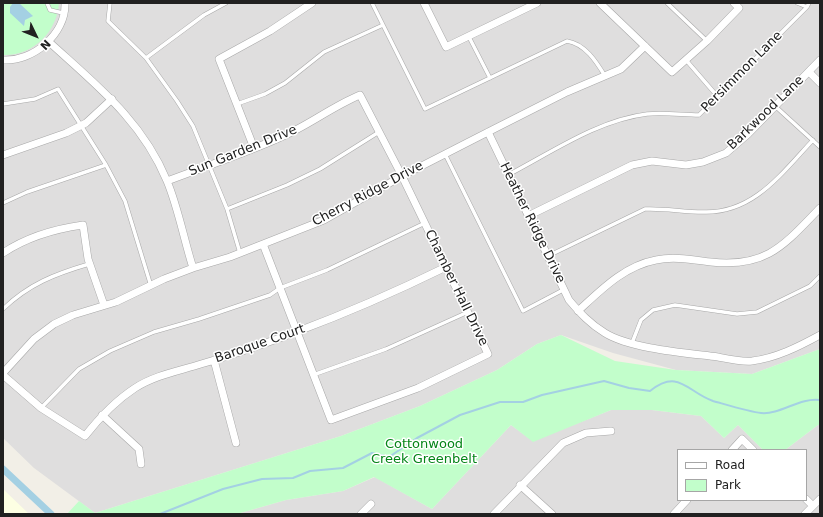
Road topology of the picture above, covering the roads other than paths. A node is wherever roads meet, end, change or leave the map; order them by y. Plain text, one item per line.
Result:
1 (47, 3) edge
2 (64, 3) edge
3 (110, 3) edge
4 (226, 3) edge
5 (312, 3) edge
6 (372, 3) edge
7 (537, 3) edge
8 (600, 3) edge
9 (667, 3) edge
10 (797, 3) edge
11 (427, 4) edge
12 (808, 5) edge
13 (737, 6) edge
14 (63, 13) junction
15 (383, 25) junction
16 (468, 36) junction
17 (48, 41) junction
18 (707, 41) junction
19 (645, 46) junction
20 (146, 58) junction
21 (3, 60) edge
22 (686, 60) junction
23 (820, 60) edge
24 (808, 72) junction
25 (606, 76) junction
26 (490, 78) junction
27 (820, 83) edge
28 (360, 95) joint
29 (718, 97) junction
30 (112, 99) junction
31 (3, 104) edge
32 (237, 104) junction
33 (776, 106) junction
34 (81, 126) junction
35 (379, 132) junction
36 (488, 132) junction
37 (813, 140) junction
38 (820, 147) edge
39 (254, 148) junction
40 (445, 154) junction
41 (3, 155) edge
42 (106, 165) junction
43 (210, 165) junction
44 (508, 175) junction
45 (402, 176) junction
46 (167, 181) junction
47 (3, 203) edge
48 (820, 208) edge
49 (227, 209) junction
50 (528, 216) junction
51 (425, 223) junction
52 (263, 244) junction
53 (240, 253) junction
54 (3, 254) edge
55 (548, 256) junction
56 (90, 263) junction
57 (446, 267) junction
58 (193, 268) junction
59 (820, 276) edge
60 (151, 286) junction
61 (280, 288) junction
62 (564, 289) junction
63 (104, 305) junction
64 (3, 309) edge
65 (578, 311) junction
66 (468, 312) junction
67 (296, 332) junction
68 (820, 335) edge
69 (632, 343) junction
70 (214, 360) junction
71 (3, 374) edge
72 (313, 375) junction
73 (41, 408) junction
74 (102, 415) junction
75 (611, 431) dead end
76 (236, 443) dead end
77 (733, 449) edge
78 (753, 449) edge
79 (141, 464) dead end
80 (520, 485) junction
81 (820, 499) edge
82 (807, 500) edge
83 (686, 501) edge
84 (371, 504) dead end
85 (813, 506) junction
86 (361, 514) edge
87 (494, 514) edge
88 (552, 514) edge
89 (674, 514) edge
90 (805, 514) edge

1 - 14 lane
2 - 14 street
3 - 20 lane
4 - 20 lane
5 - 32 street
6 - 15 lane
7 - 16 street
8 - 19 street
9 - 18 lane
10 - 12 lane
11 - 16 street
12 - 29 lane, Persimmon Lane
13 - 18 street
14 - 17 street
15 - 26 lane
15 - 32 lane
16 - 26 lane
17 - 21 street
17 - 30 street
18 - 22 street
19 - 22 street
19 - 25 street, Cherry Ridge Drive
20 - 43 lane
22 - 29 lane
23 - 24 street, Barkwood Lane
24 - 27 street
24 - 33 street, Barkwood Lane
25 - 26 lane
25 - 36 street, Cherry Ridge Drive
28 - 35 street, Chamber Hall Drive
28 - 39 street, Sun Garden Drive
29 - 44 lane, Persimmon Lane
30 - 34 street
30 - 46 street
31 - 34 lane
32 - 39 street
33 - 37 lane
33 - 50 street, Barkwood Lane
34 - 41 street
34 - 42 lane
35 - 45 street, Chamber Hall Drive
35 - 49 lane
36 - 40 street, Cherry Ridge Drive
36 - 44 street, Heather Ridge Drive
37 - 38 lane
37 - 55 lane
39 - 43 street, Sun Garden Drive
40 - 45 street, Cherry Ridge Drive
40 - 62 lane
42 - 47 lane
42 - 60 lane
43 - 46 street, Sun Garden Drive
43 - 49 lane
44 - 50 street, Heather Ridge Drive
45 - 51 street, Chamber Hall Drive
45 - 52 street, Cherry Ridge Drive
46 - 58 street
48 - 65 street
49 - 53 lane
50 - 55 street, Heather Ridge Drive
51 - 57 street, Chamber Hall Drive
51 - 61 lane
52 - 53 street, Cherry Ridge Drive
52 - 61 street, Chamber Hall Drive
53 - 58 street, Cherry Ridge Drive
54 - 56 street
55 - 62 street, Heather Ridge Drive
56 - 63 street
56 - 64 lane
57 - 66 street, Chamber Hall Drive
57 - 67 street, Baroque Court
58 - 60 street, Cherry Ridge Drive
59 - 69 lane
60 - 63 street, Cherry Ridge Drive
61 - 67 street, Chamber Hall Drive
61 - 73 lane
62 - 65 street, Heather Ridge Drive
63 - 71 street, Cherry Ridge Drive
65 - 69 street, Heather Ridge Drive
66 - 72 lane
66 - 72 street, Chamber Hall Drive
67 - 70 street, Baroque Court
67 - 72 street, Chamber Hall Drive
68 - 69 street, Heather Ridge Drive
70 - 74 street, Baroque Court
70 - 76 street
71 - 73 street
73 - 74 street, Baroque Court
74 - 79 street
75 - 80 street
77 - 78 street
80 - 87 street
80 - 88 street
81 - 85 street
82 - 85 street
83 - 89 street
84 - 86 street
85 - 90 street

